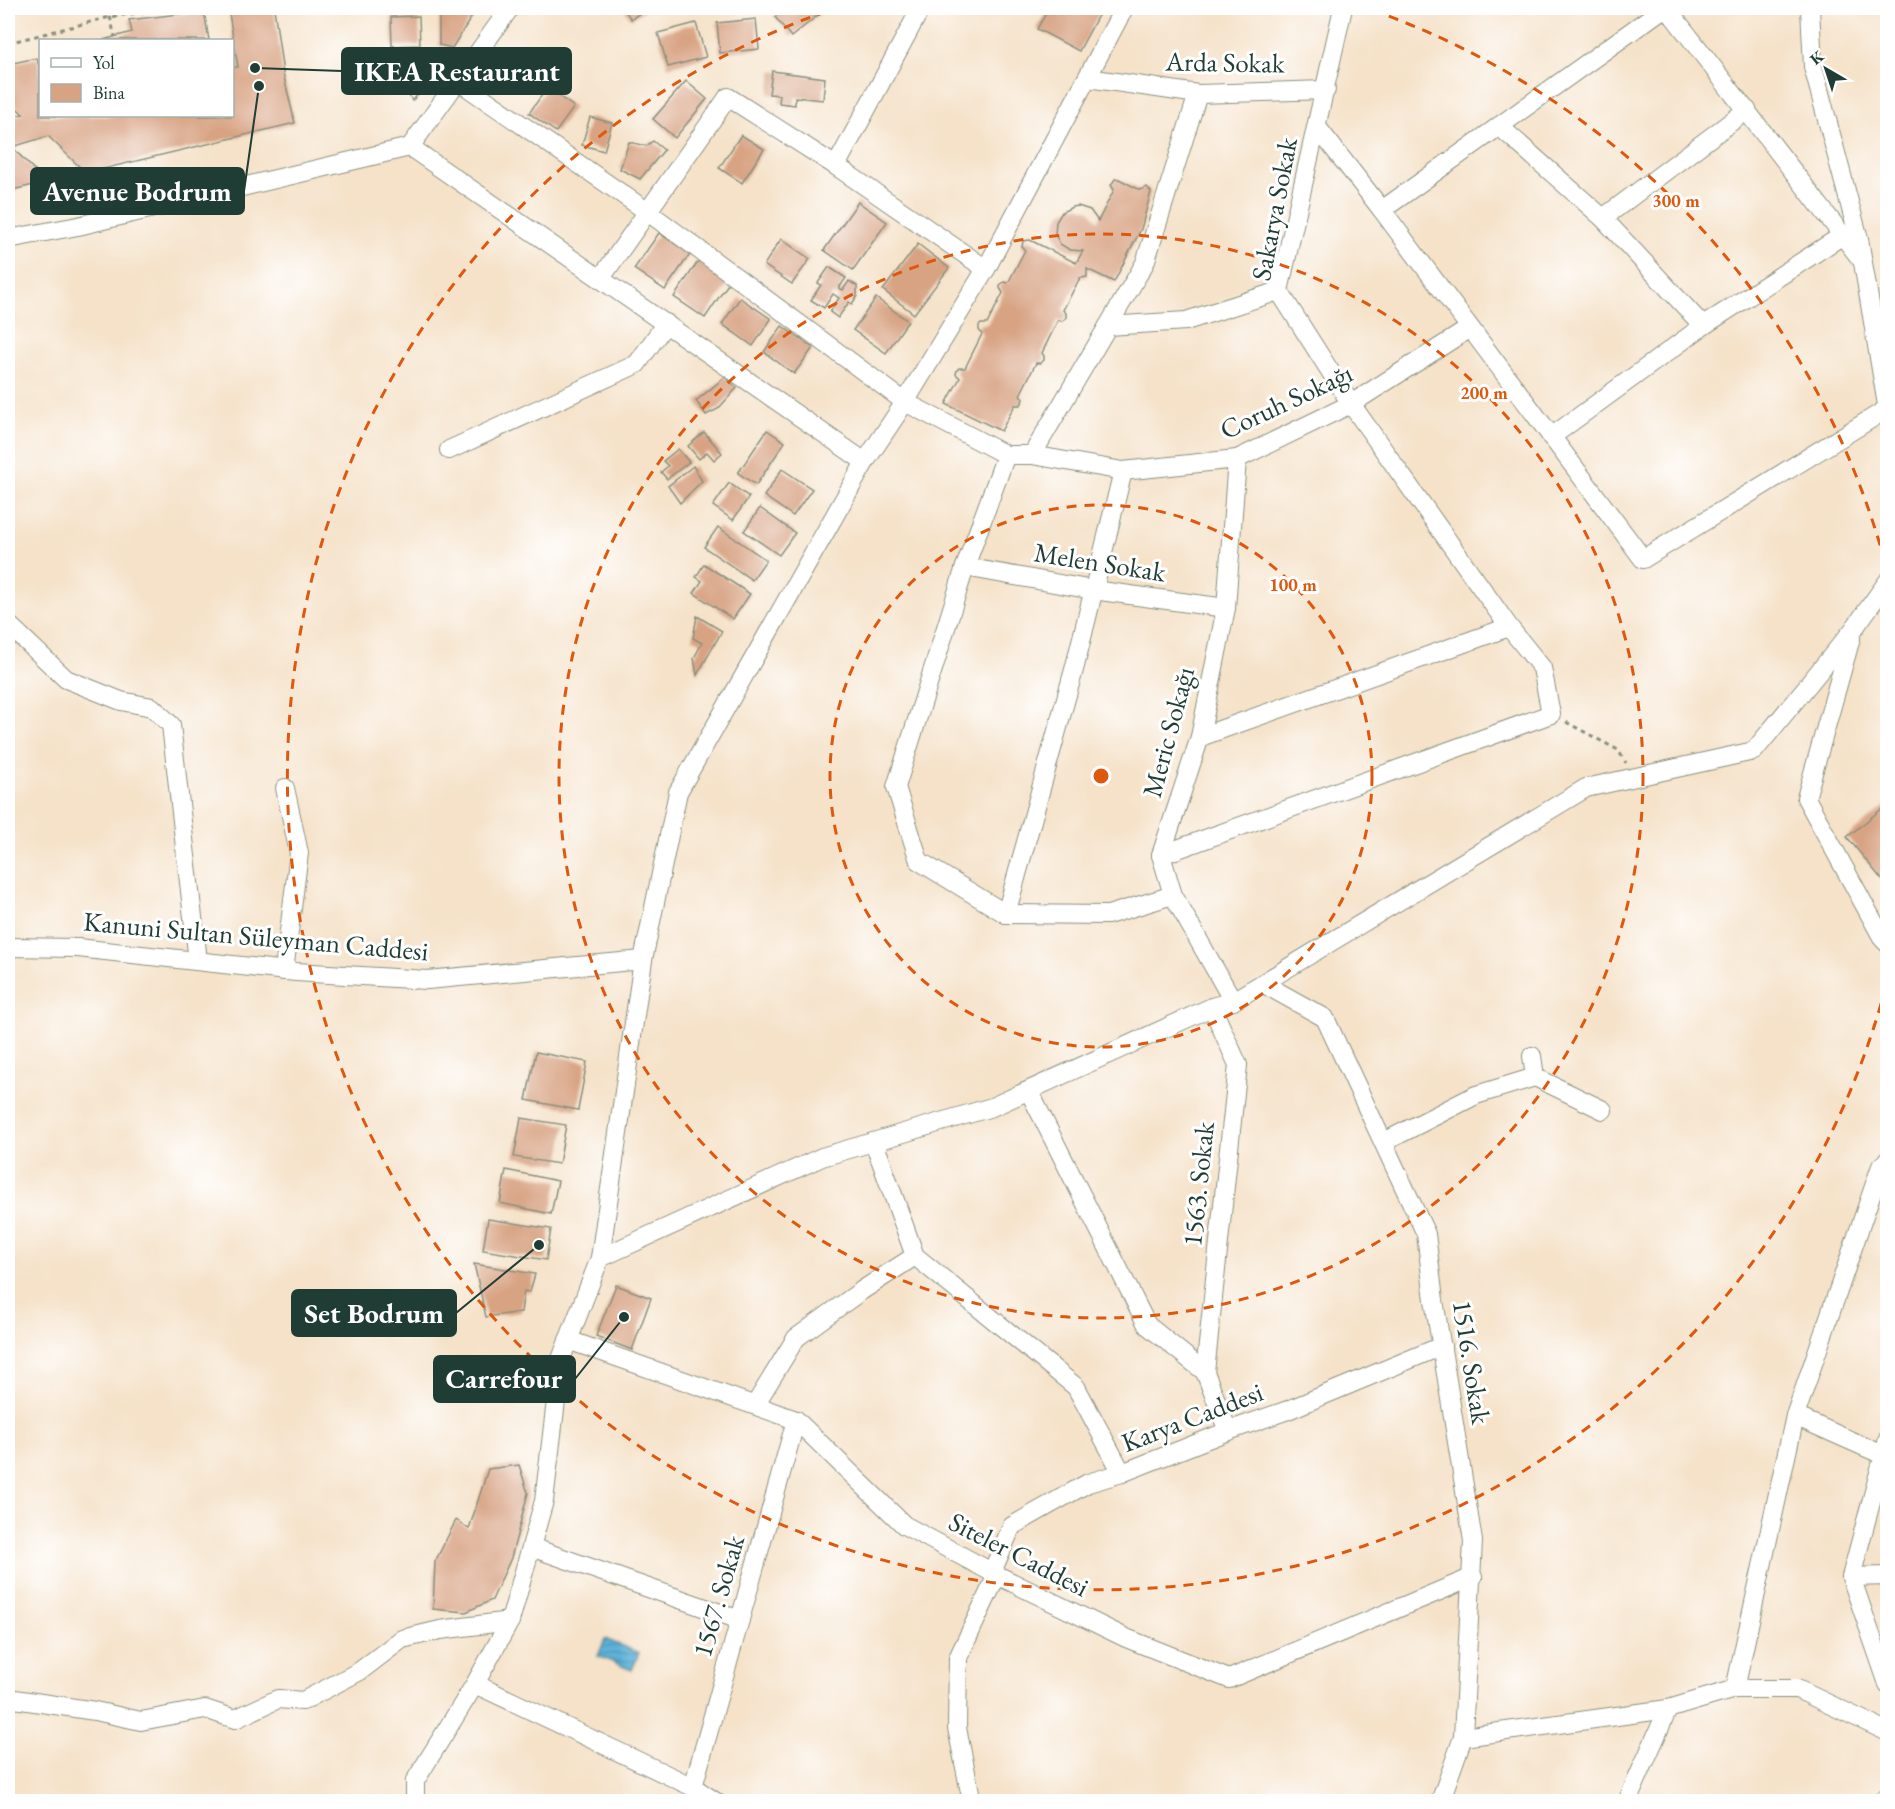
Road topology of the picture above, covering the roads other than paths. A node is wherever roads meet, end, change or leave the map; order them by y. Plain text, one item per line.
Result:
1 (510, 8) edge
2 (921, 8) edge
3 (1124, 8) edge
4 (1343, 8) edge
5 (1666, 8) edge
6 (1810, 8) edge
7 (1088, 78) junction
8 (457, 80) junction
9 (1326, 90) junction
10 (1198, 94) junction
11 (1746, 110) junction
12 (1499, 126) junction
13 (1317, 127) junction
14 (410, 147) junction
15 (836, 166) junction
16 (1382, 210) junction
17 (648, 212) junction
18 (1603, 218) junction
19 (1842, 235) junction
20 (8, 239) edge
21 (1862, 260) junction
22 (986, 268) junction
23 (601, 278) junction
24 (1280, 291) junction
25 (666, 323) junction
26 (1108, 326) junction
27 (1703, 326) junction
28 (1470, 328) junction
29 (1885, 377) edge
30 (905, 402) junction
31 (1351, 404) junction
32 (1887, 410) edge
33 (1551, 437) junction
34 (449, 450) dead end
35 (1006, 455) junction
36 (1032, 455) junction
37 (1237, 459) junction
38 (865, 462) junction
39 (1123, 471) junction
40 (965, 567) junction
41 (1887, 581) edge
42 (1093, 590) junction
43 (1226, 608) junction
44 (8, 624) edge
45 (1509, 627) junction
46 (1853, 630) junction
47 (1200, 737) junction
48 (285, 788) dead end
49 (1161, 855) junction
50 (1173, 894) junction
51 (1006, 914) junction
52 (1887, 944) edge
53 (8, 947) edge
54 (643, 960) junction
55 (198, 962) junction
56 (284, 971) junction
57 (1264, 984) junction
58 (1233, 1001) junction
59 (1212, 1007) junction
60 (1532, 1056) dead end
61 (1535, 1077) junction
62 (1029, 1091) junction
63 (1604, 1110) dead end
64 (874, 1142) junction
65 (1384, 1142) junction
66 (1887, 1160) edge
67 (915, 1256) junction
68 (600, 1258) junction
69 (568, 1340) junction
70 (1442, 1346) junction
71 (1205, 1372) junction
72 (1795, 1416) junction
73 (796, 1420) junction
74 (1228, 1431) junction
75 (1885, 1447) edge
76 (1122, 1473) junction
77 (531, 1547) junction
78 (994, 1573) junction
79 (1887, 1576) edge
80 (1473, 1577) junction
81 (1851, 1577) junction
82 (740, 1620) junction
83 (510, 1622) junction
84 (475, 1684) junction
85 (1887, 1684) edge
86 (1735, 1689) junction
87 (8, 1698) edge
88 (1668, 1709) junction
89 (1887, 1732) edge
90 (1463, 1737) junction
91 (693, 1787) junction
92 (1887, 1796) edge
93 (415, 1802) edge
94 (716, 1802) edge
95 (972, 1802) edge
96 (1440, 1802) edge
97 (1627, 1802) edge
98 (1879, 1802) edge

1 - 8 street
2 - 15 street
3 - 7 street
4 - 9 street, Sakarya Sokak
5 - 11 street
5 - 12 street
6 - 21 street
7 - 10 street, Arda Sokak
7 - 22 street
8 - 14 street
8 - 17 street, Coruh Sokağı
9 - 10 street, Arda Sokak
9 - 13 street, Sakarya Sokak
10 - 26 street
11 - 18 street
11 - 19 street
12 - 16 street
12 - 18 street
13 - 16 street
13 - 24 street, Sakarya Sokak
14 - 20 street
14 - 23 street
15 - 17 street
15 - 22 street
16 - 28 street
17 - 23 street
17 - 30 street, Coruh Sokağı
18 - 27 street
19 - 21 street
19 - 27 street
21 - 29 street
22 - 30 street
23 - 25 street
24 - 26 street
24 - 31 street, Sakarya Sokak
25 - 34 street
25 - 38 street
26 - 36 street
27 - 33 street
28 - 31 street, Coruh Sokağı
28 - 33 street
29 - 32 street
30 - 35 street, Coruh Sokağı
30 - 38 street
31 - 37 street, Coruh Sokağı
31 - 45 street, Sakarya Sokak
32 - 33 street
35 - 36 street, Coruh Sokağı
35 - 40 street
36 - 39 street, Coruh Sokağı
37 - 39 street, Coruh Sokağı
37 - 43 street, Meric Sokağı
38 - 54 street
39 - 42 street
40 - 42 street, Melen Sokak
40 - 51 street
41 - 46 street
42 - 43 street, Melen Sokak
42 - 51 street
43 - 47 street, Meric Sokağı
44 - 55 street
45 - 47 street
45 - 49 street, Sakarya Sokak
46 - 52 street
46 - 57 street
47 - 49 street, Meric Sokağı
48 - 56 street
49 - 50 street
50 - 51 street
50 - 58 street
53 - 55 street, Kanuni Sultan Süleyman Caddesi
54 - 56 street, Kanuni Sultan Süleyman Caddesi
54 - 68 street
55 - 56 street, Kanuni Sultan Süleyman Caddesi
57 - 58 street
57 - 65 street, 1516. Sokak
58 - 59 street
59 - 62 street
59 - 71 street, 1563. Sokak
60 - 61 street
61 - 63 street
61 - 65 street
62 - 64 street
62 - 71 street
64 - 67 street
64 - 68 street
65 - 70 street, 1516. Sokak
66 - 72 street
67 - 73 street
67 - 76 street
68 - 69 street
69 - 73 street, Siteler Caddesi
69 - 77 street
70 - 74 street, Karya Caddesi
70 - 80 street, 1516. Sokak
71 - 74 street
72 - 75 street
72 - 86 street
73 - 78 street, Siteler Caddesi
73 - 82 street, 1567. Sokak
74 - 76 street, Karya Caddesi
75 - 81 street
76 - 78 street, Karya Caddesi
77 - 82 street
77 - 83 street
78 - 80 street, Siteler Caddesi
78 - 95 street, Karya Caddesi
79 - 81 street
80 - 90 street, 1516. Sokak
81 - 85 street
82 - 91 street, 1567. Sokak
83 - 84 street
83 - 87 street
84 - 91 street
84 - 93 street
86 - 88 street
86 - 89 street
88 - 90 street
88 - 97 street
90 - 96 street, 1516. Sokak
91 - 94 street
92 - 98 street

